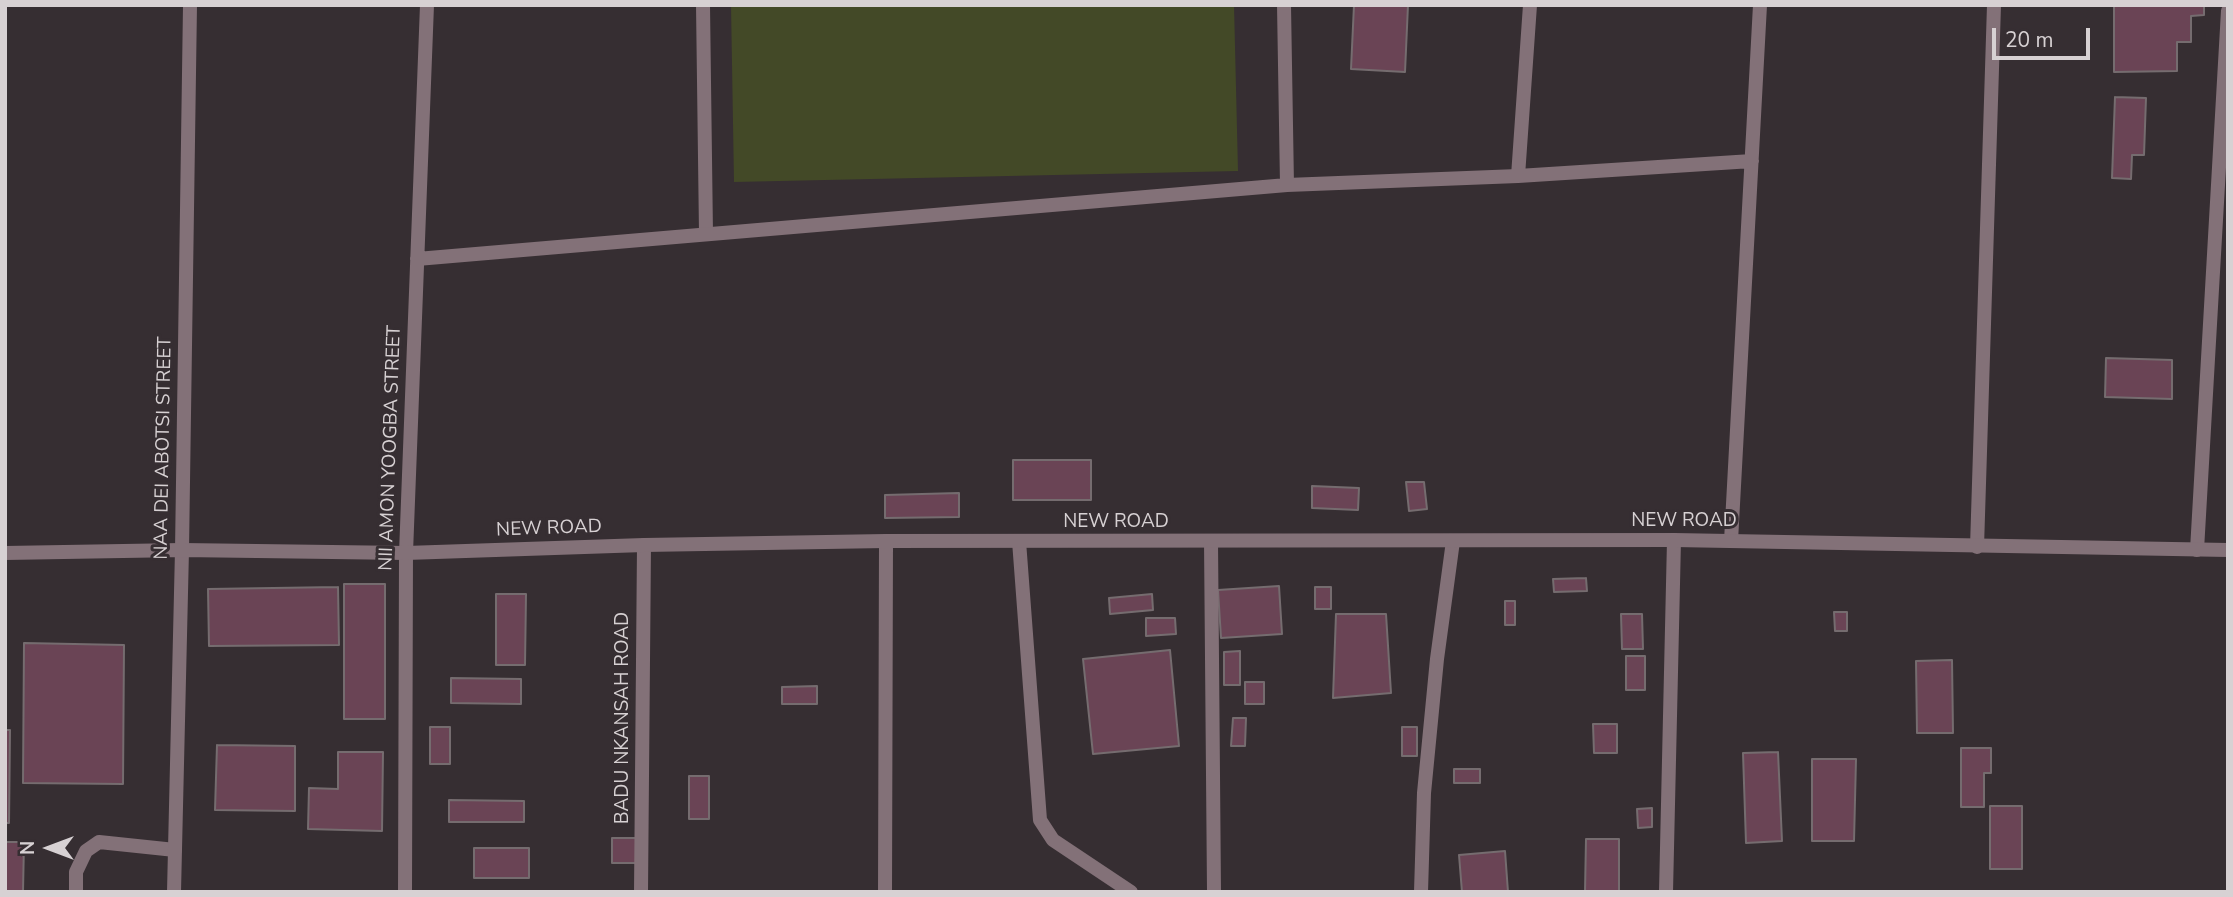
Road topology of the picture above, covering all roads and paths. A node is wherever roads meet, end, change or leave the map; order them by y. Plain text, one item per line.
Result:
1 (190, 5) edge
2 (427, 5) edge
3 (703, 5) edge
4 (1284, 5) edge
5 (1530, 5) edge
6 (1760, 5) edge
7 (1994, 5) edge
8 (2228, 11) edge
9 (1752, 161) junction
10 (1518, 176) junction
11 (1287, 185) junction
12 (706, 234) junction
13 (417, 259) junction
14 (1674, 540) junction
15 (886, 541) junction
16 (1019, 541) junction
17 (1211, 541) junction
18 (1453, 541) junction
19 (1731, 541) junction
20 (644, 545) junction
21 (1977, 547) junction
22 (182, 550) junction
23 (2197, 550) junction
24 (2228, 550) edge
25 (5, 553) edge
26 (406, 553) junction
27 (175, 850) junction
28 (76, 892) edge
29 (174, 892) edge
30 (405, 892) edge
31 (641, 892) edge
32 (886, 892) edge
33 (1131, 892) edge
34 (1214, 892) edge
35 (1421, 892) edge
36 (1666, 892) edge

1 - 22 street, NAA DEI ABOTSI STREET
2 - 13 street, NII AMON YOOGBA STREET
3 - 12 street
4 - 11 street
5 - 10 street
6 - 9 street
7 - 21 street
8 - 23 street
9 - 10 street
9 - 19 street
10 - 11 street
11 - 12 street
12 - 13 street
13 - 26 street, NII AMON YOOGBA STREET
14 - 18 street, NEW ROAD
14 - 19 street, NEW ROAD
14 - 36 street
15 - 16 street, NEW ROAD
15 - 20 street, NEW ROAD
15 - 32 street
16 - 17 street, NEW ROAD
16 - 33 street
17 - 18 street, NEW ROAD
17 - 34 street
18 - 35 street
19 - 21 street, NEW ROAD
20 - 26 street, NEW ROAD
20 - 31 street, BADU NKANSAH ROAD
21 - 23 street, NEW ROAD
22 - 25 street, NEW ROAD
22 - 26 street, NEW ROAD
22 - 27 street, NAA DEI ABOTSI STREET
23 - 24 street, NEW ROAD
26 - 30 street, NII AMON YOOGBA STREET
27 - 28 street
27 - 29 street, NAA DEI ABOTSI STREET

